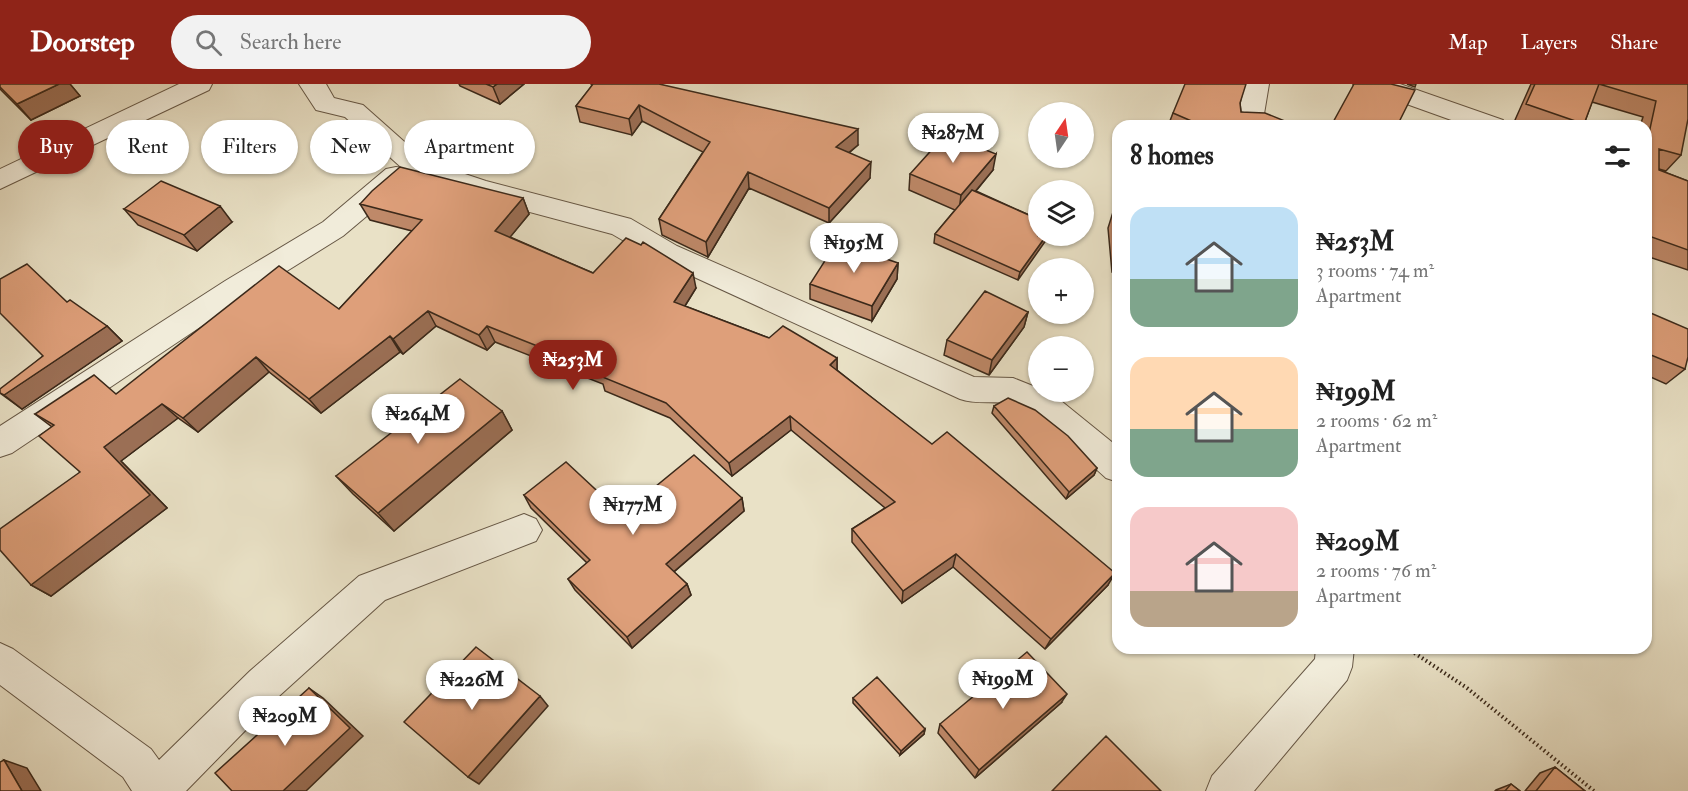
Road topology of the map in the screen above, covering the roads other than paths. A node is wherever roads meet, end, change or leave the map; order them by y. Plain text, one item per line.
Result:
1 (200, 84) edge
2 (311, 84) edge
3 (1257, 84) edge
4 (1365, 84) edge
5 (1250, 120) edge
6 (1477, 120) edge
7 (404, 156) edge
8 (404, 170) edge
9 (437, 174) edge
10 (0, 180) edge
11 (0, 443) edge
12 (1112, 463) edge
13 (524, 530) dead end
14 (1334, 654) edge
15 (0, 662) edge
16 (157, 791) edge
17 (1227, 791) edge

1 - 10 street
2 - 7 street
3 - 5 street
4 - 6 street
8 - 11 street
9 - 12 street
13 - 16 street
14 - 17 street
15 - 16 street

